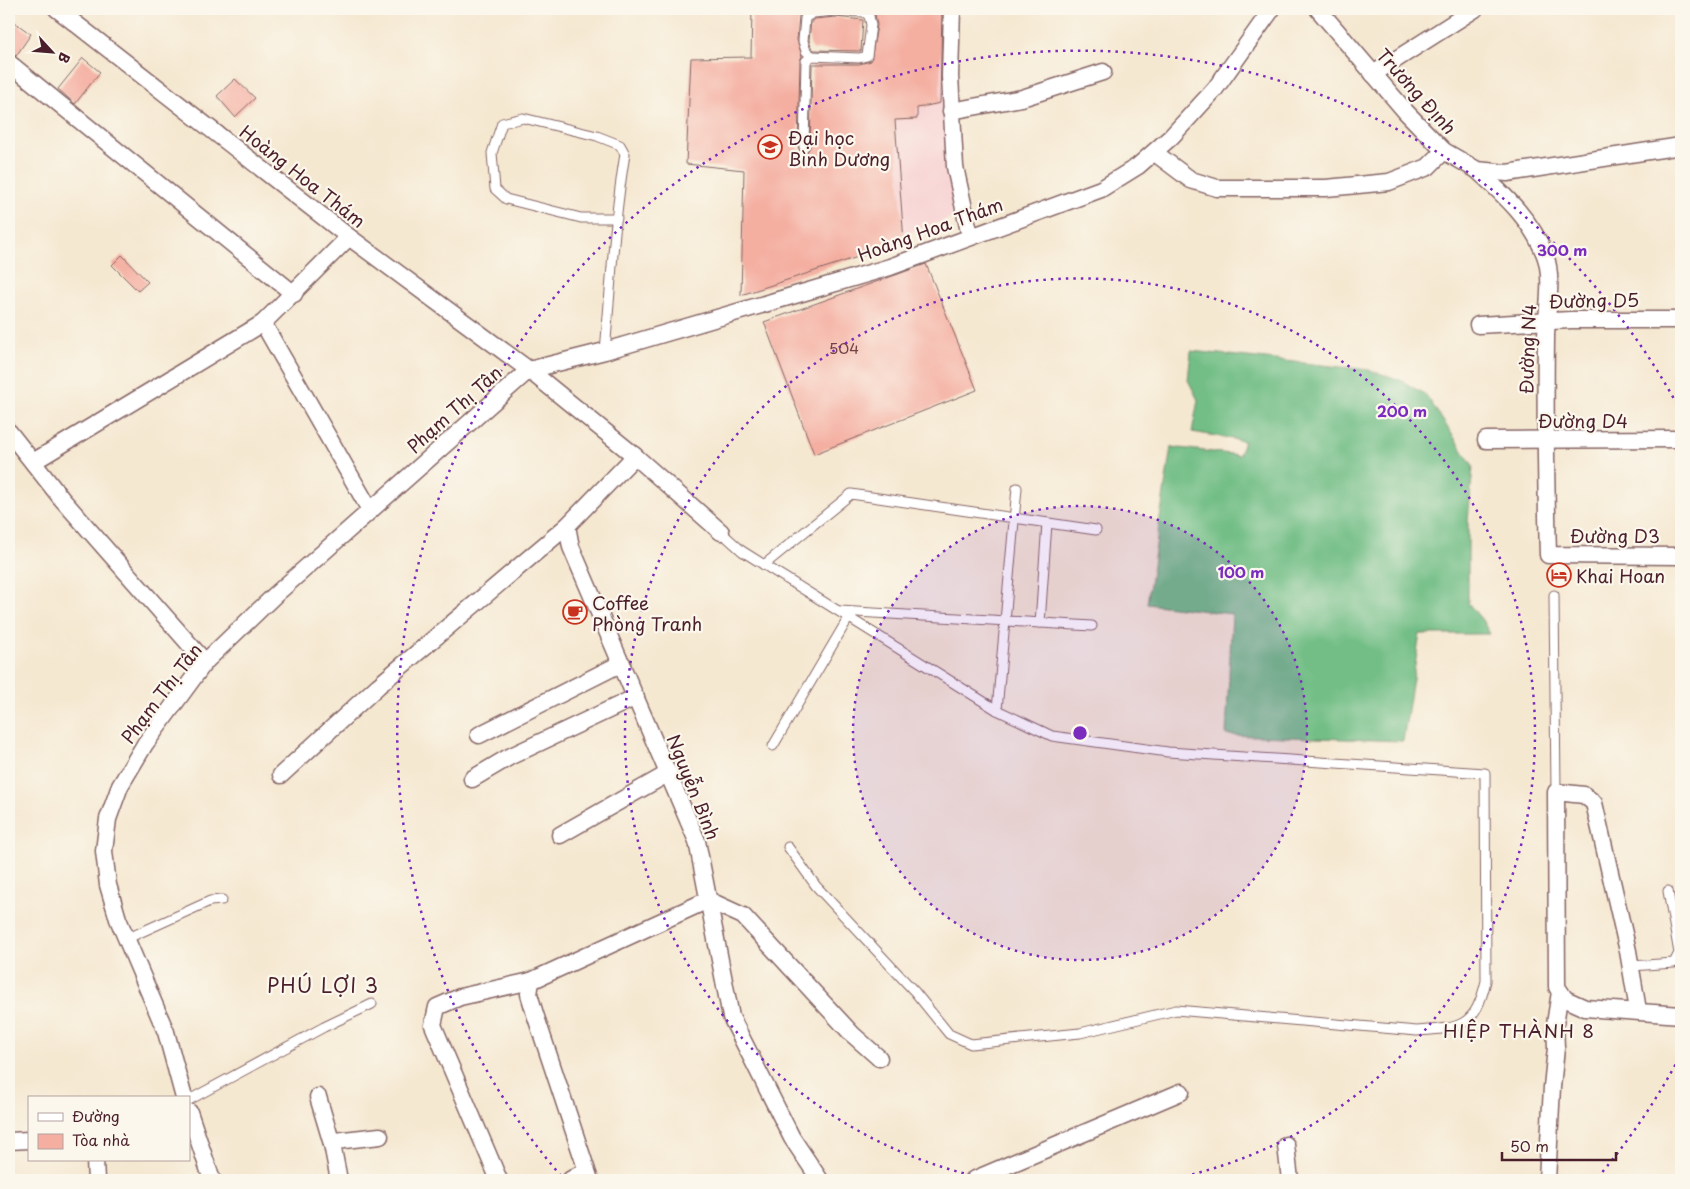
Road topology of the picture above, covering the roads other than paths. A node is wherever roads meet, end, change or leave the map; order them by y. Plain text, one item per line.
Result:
1 (57, 9) edge
2 (952, 9) edge
3 (1272, 9) edge
4 (1318, 9) edge
5 (1475, 9) edge
6 (834, 10) edge
7 (812, 56) junction
8 (9, 64) edge
9 (1103, 72) dead end
10 (1373, 74) junction
11 (952, 112) junction
12 (1681, 146) edge
13 (804, 147) dead end
14 (1444, 151) junction
15 (1155, 153) junction
16 (1477, 170) junction
17 (617, 218) junction
18 (970, 236) junction
19 (349, 238) junction
20 (294, 294) junction
21 (1681, 320) edge
22 (1546, 321) junction
23 (263, 323) junction
24 (1478, 325) dead end
25 (605, 351) junction
26 (528, 370) junction
27 (9, 432) edge
28 (1486, 440) dead end
29 (1545, 440) junction
30 (1681, 440) edge
31 (635, 456) junction
32 (32, 462) junction
33 (1017, 488) dead end
34 (370, 510) junction
35 (1014, 518) junction
36 (1048, 523) junction
37 (567, 526) junction
38 (1096, 530) dead end
39 (721, 532) joint
40 (1548, 555) joint
41 (1681, 556) edge
42 (764, 565) junction
43 (1554, 595) dead end
44 (838, 610) junction
45 (849, 616) junction
46 (1004, 620) junction
47 (1040, 623) junction
48 (1092, 626) dead end
49 (205, 662) junction
50 (622, 663) junction
51 (636, 697) junction
52 (997, 710) junction
53 (479, 735) dead end
54 (773, 746) dead end
55 (669, 773) junction
56 (280, 775) dead end
57 (472, 779) dead end
58 (1556, 792) junction
59 (560, 835) dead end
60 (788, 847) dead end
61 (1668, 891) dead end
62 (222, 900) dead end
63 (708, 900) junction
64 (126, 939) junction
65 (1631, 966) junction
66 (531, 981) junction
67 (1560, 992) junction
68 (372, 1004) dead end
69 (1638, 1010) junction
70 (1681, 1015) edge
71 (879, 1058) dead end
72 (1182, 1092) dead end
73 (183, 1096) edge
74 (318, 1097) dead end
75 (190, 1099) edge
76 (190, 1115) edge
77 (380, 1136) dead end
78 (28, 1140) edge
79 (9, 1141) edge
80 (332, 1144) junction
81 (1286, 1145) dead end
82 (94, 1162) edge
83 (588, 1176) edge
84 (96, 1180) edge
85 (212, 1180) edge
86 (339, 1180) edge
87 (499, 1180) edge
88 (570, 1180) edge
89 (820, 1180) edge
90 (973, 1180) edge
91 (1290, 1180) edge
92 (1547, 1180) edge

1 - 19 street, Hoàng Hoa Thám
2 - 11 street
3 - 15 street, Hoàng Hoa Thám
4 - 10 street, Trương Định
5 - 10 street
6 - 7 lane
6 - 7 lane
7 - 13 lane
8 - 20 street
9 - 11 street
10 - 14 street, Trương Định
11 - 18 street
12 - 16 street, Trương Định
14 - 15 street
14 - 16 street, Trương Định
15 - 18 street, Hoàng Hoa Thám
16 - 22 street, Đường N4
17 - 17 lane
17 - 25 lane
18 - 25 street, Hoàng Hoa Thám
19 - 20 street
19 - 26 street, Hoàng Hoa Thám
20 - 23 street
21 - 22 street, Đường D5
22 - 24 street, Đường D5
22 - 29 street, Đường N4
23 - 32 street
23 - 34 street
25 - 26 street, Hoàng Hoa Thám
26 - 31 street, Hoàng Hoa Thám
26 - 34 street, Phạm Thị Tân
27 - 32 street
28 - 29 street, Đường D4
29 - 30 street, Đường D4
29 - 40 street, Đường N4
31 - 37 street
31 - 39 street, Hoàng Hoa Thám
32 - 49 street
33 - 35 lane
34 - 49 street, Phạm Thị Tân
35 - 36 lane
35 - 42 lane
35 - 46 lane
36 - 38 lane
36 - 47 lane
37 - 50 street, Nguyễn Bình
37 - 56 street
39 - 42 lane
40 - 41 street, Đường D3
42 - 44 lane
43 - 58 lane
44 - 45 lane
44 - 46 lane
45 - 52 lane
45 - 54 lane
46 - 47 lane
46 - 52 lane
47 - 48 lane
49 - 64 street, Phạm Thị Tân
50 - 51 street, Nguyễn Bình
50 - 53 street
51 - 55 street, Nguyễn Bình
51 - 57 street
52 - 60 lane
55 - 59 street
55 - 63 street, Nguyễn Bình
58 - 65 street
58 - 67 street
61 - 65 lane
62 - 64 lane
63 - 66 street
63 - 71 street
63 - 89 street, Nguyễn Bình
64 - 73 street, Phạm Thị Tân
65 - 69 street
66 - 83 street
66 - 87 street
67 - 69 street
67 - 92 street
68 - 75 lane
69 - 70 street
72 - 90 street
74 - 80 street
76 - 85 street
77 - 80 street
78 - 79 street
80 - 86 street
81 - 91 street
82 - 84 street
83 - 88 street

